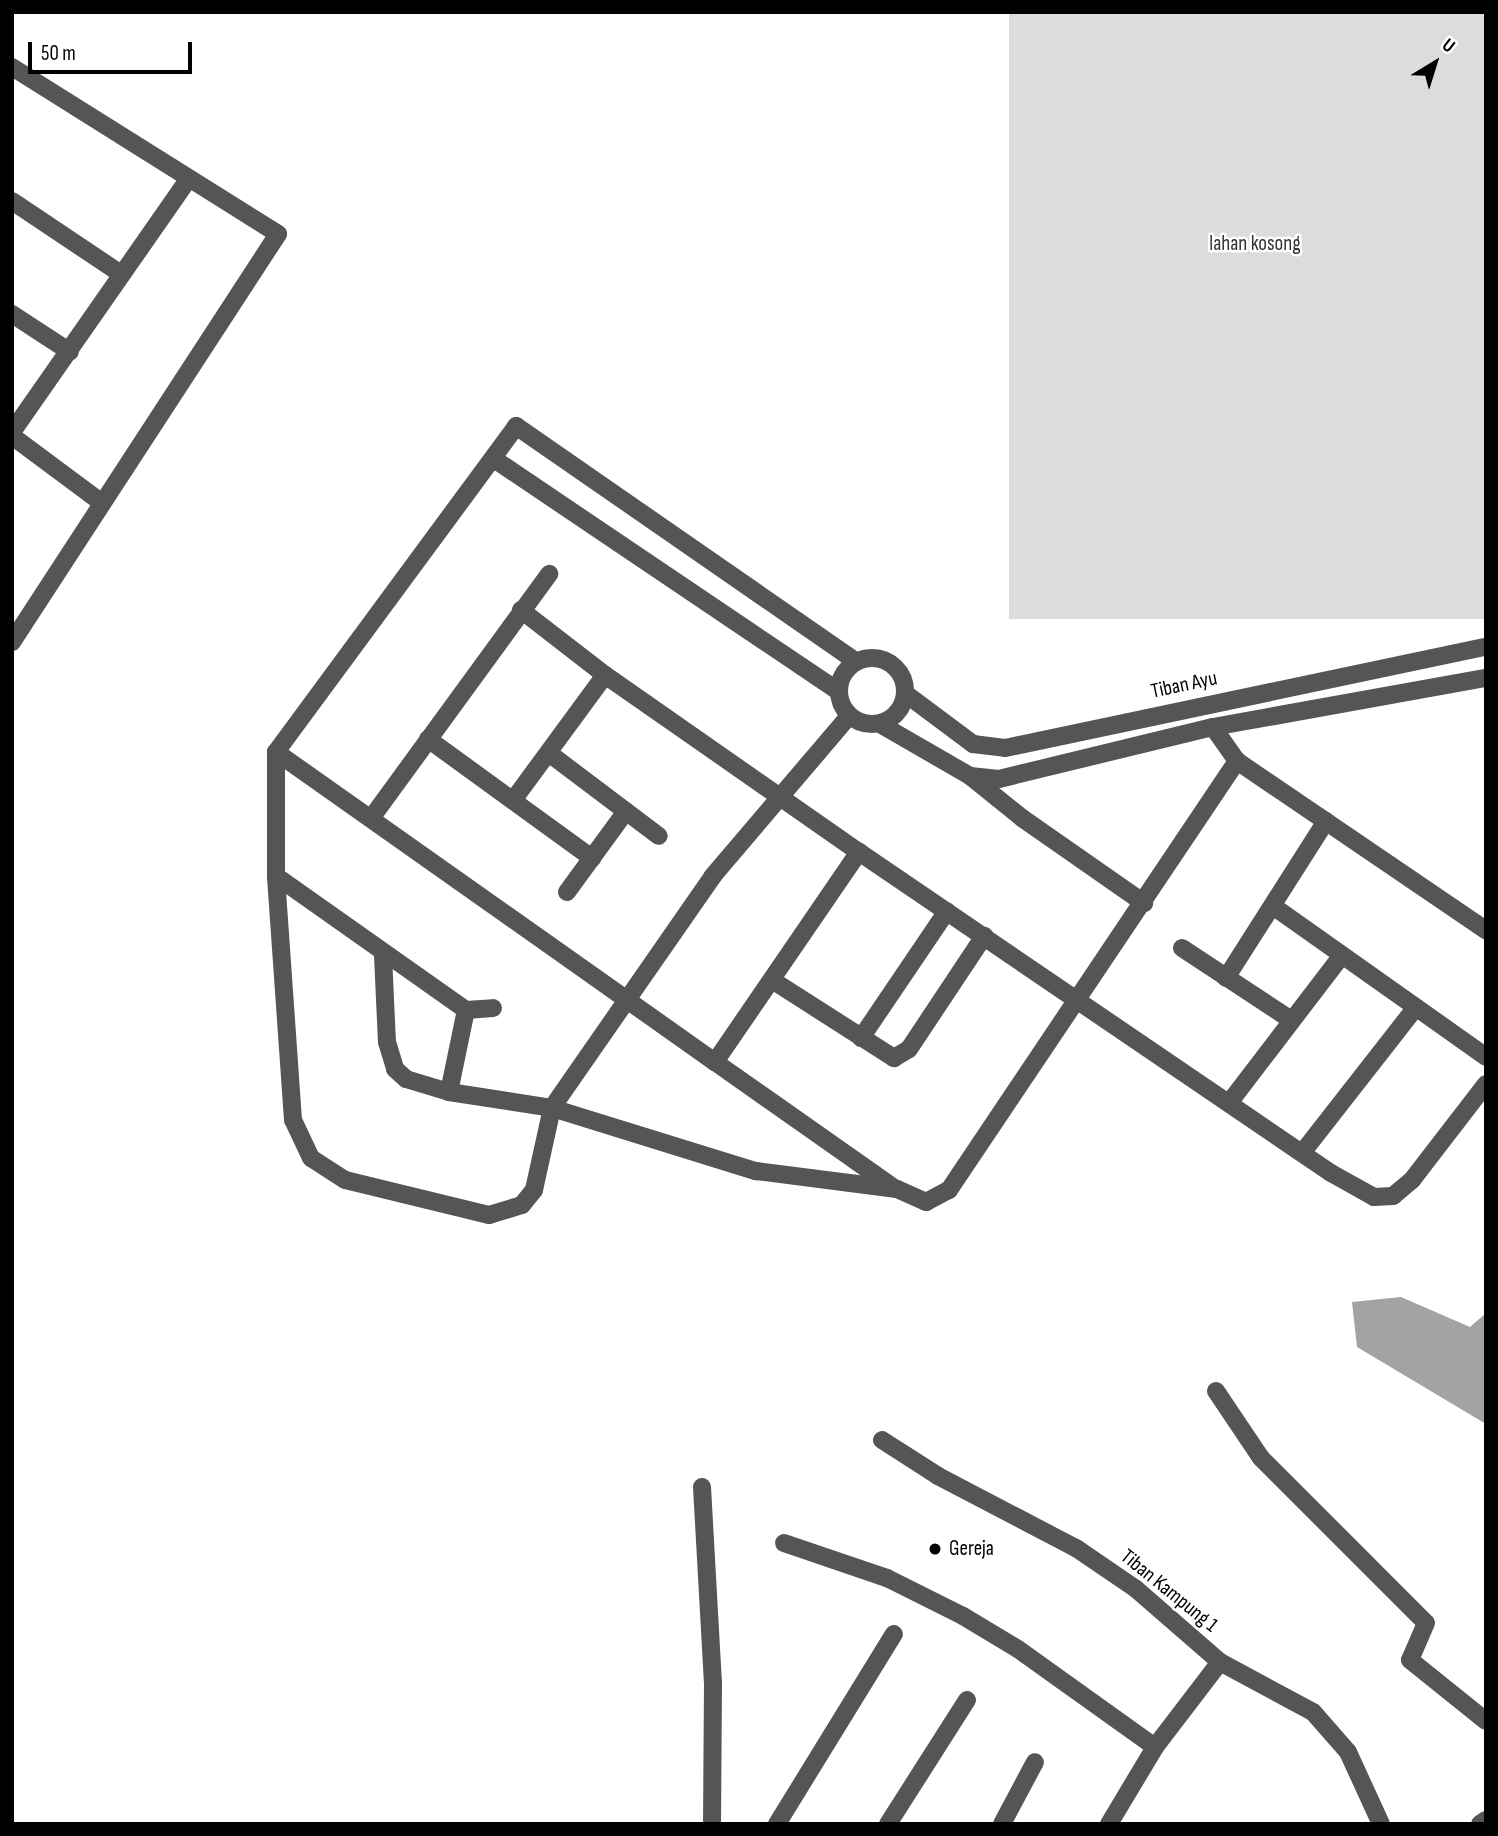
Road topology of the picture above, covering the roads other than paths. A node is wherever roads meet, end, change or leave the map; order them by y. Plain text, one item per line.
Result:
1 (12, 67) edge
2 (188, 180) junction
3 (12, 201) edge
4 (121, 274) junction
5 (12, 314) edge
6 (70, 352) junction
7 (12, 434) edge
8 (494, 460) junction
9 (101, 502) junction
10 (549, 574) dead end
11 (521, 610) junction
12 (12, 642) edge
13 (1486, 647) edge
14 (856, 662) junction
15 (606, 675) junction
16 (1486, 678) edge
17 (838, 691) junction
18 (906, 694) junction
19 (849, 716) junction
20 (880, 724) junction
21 (1213, 727) junction
22 (428, 739) junction
23 (276, 752) junction
24 (550, 754) junction
25 (1237, 761) junction
26 (970, 776) junction
27 (779, 793) junction
28 (514, 799) junction
29 (626, 811) junction
30 (372, 817) junction
31 (1325, 821) junction
32 (659, 836) dead end
33 (859, 852) junction
34 (592, 858) junction
35 (276, 876) junction
36 (567, 892) dead end
37 (1144, 903) junction
38 (1273, 906) junction
39 (947, 911) junction
40 (1486, 930) edge
41 (984, 936) junction
42 (1182, 948) dead end
43 (383, 955) junction
44 (1342, 955) junction
45 (1226, 978) junction
46 (772, 980) junction
47 (1078, 997) junction
48 (625, 1001) junction
49 (1416, 1007) junction
50 (493, 1008) dead end
51 (466, 1010) junction
52 (1291, 1020) junction
53 (860, 1038) junction
54 (1486, 1056) edge
55 (715, 1062) junction
56 (1486, 1084) edge
57 (449, 1092) junction
58 (1229, 1103) junction
59 (552, 1108) junction
60 (1302, 1153) junction
61 (897, 1189) junction
62 (1216, 1391) dead end
63 (882, 1440) dead end
64 (702, 1487) dead end
65 (784, 1543) dead end
66 (894, 1634) dead end
67 (1220, 1662) junction
68 (967, 1700) dead end
69 (1486, 1721) edge
70 (1155, 1747) junction
71 (1035, 1762) dead end
72 (1486, 1820) edge
73 (712, 1824) edge
74 (777, 1824) edge
75 (888, 1824) edge
76 (1002, 1824) edge
77 (1109, 1824) edge
78 (1381, 1824) edge
79 (1480, 1824) edge

1 - 2 street
2 - 4 street
2 - 9 street
3 - 4 street
4 - 6 street
5 - 6 street
6 - 7 street
7 - 9 street
8 - 14 street
8 - 17 street
8 - 23 street
9 - 12 street
10 - 11 street
11 - 15 street
11 - 22 street
13 - 18 street, Tiban Ayu
14 - 17 street
14 - 18 street
15 - 24 street
15 - 27 street
16 - 21 street
17 - 19 street
18 - 20 street
19 - 20 street
19 - 27 street
20 - 26 street
21 - 25 street
21 - 26 street
22 - 28 street
22 - 30 street
23 - 30 street
23 - 35 street
24 - 28 street
24 - 29 street
25 - 31 street
25 - 37 street
26 - 37 street
27 - 33 street
27 - 48 street
28 - 34 street
29 - 32 street
29 - 34 street
30 - 48 street
31 - 38 street
31 - 40 street
33 - 39 street
33 - 46 street
34 - 36 street
35 - 43 street
35 - 59 street
37 - 47 street
38 - 44 street
38 - 45 street
39 - 41 street
39 - 53 street
41 - 47 street
41 - 53 street
42 - 45 street
43 - 51 street
43 - 57 street
44 - 49 street
44 - 52 street
45 - 52 street
46 - 53 street
46 - 55 street
47 - 58 street
47 - 61 street
48 - 55 street
48 - 59 street
49 - 54 street
49 - 60 street
50 - 51 street
51 - 57 street
52 - 58 street
55 - 61 street
56 - 60 street
57 - 59 street
58 - 60 street
59 - 61 street
62 - 69 street
63 - 67 street, Tiban Kampung 1
64 - 73 street
65 - 70 street
66 - 74 street
67 - 70 street
67 - 78 street, Tiban Kampung 1
68 - 75 street
70 - 77 street
71 - 76 street
72 - 79 street

